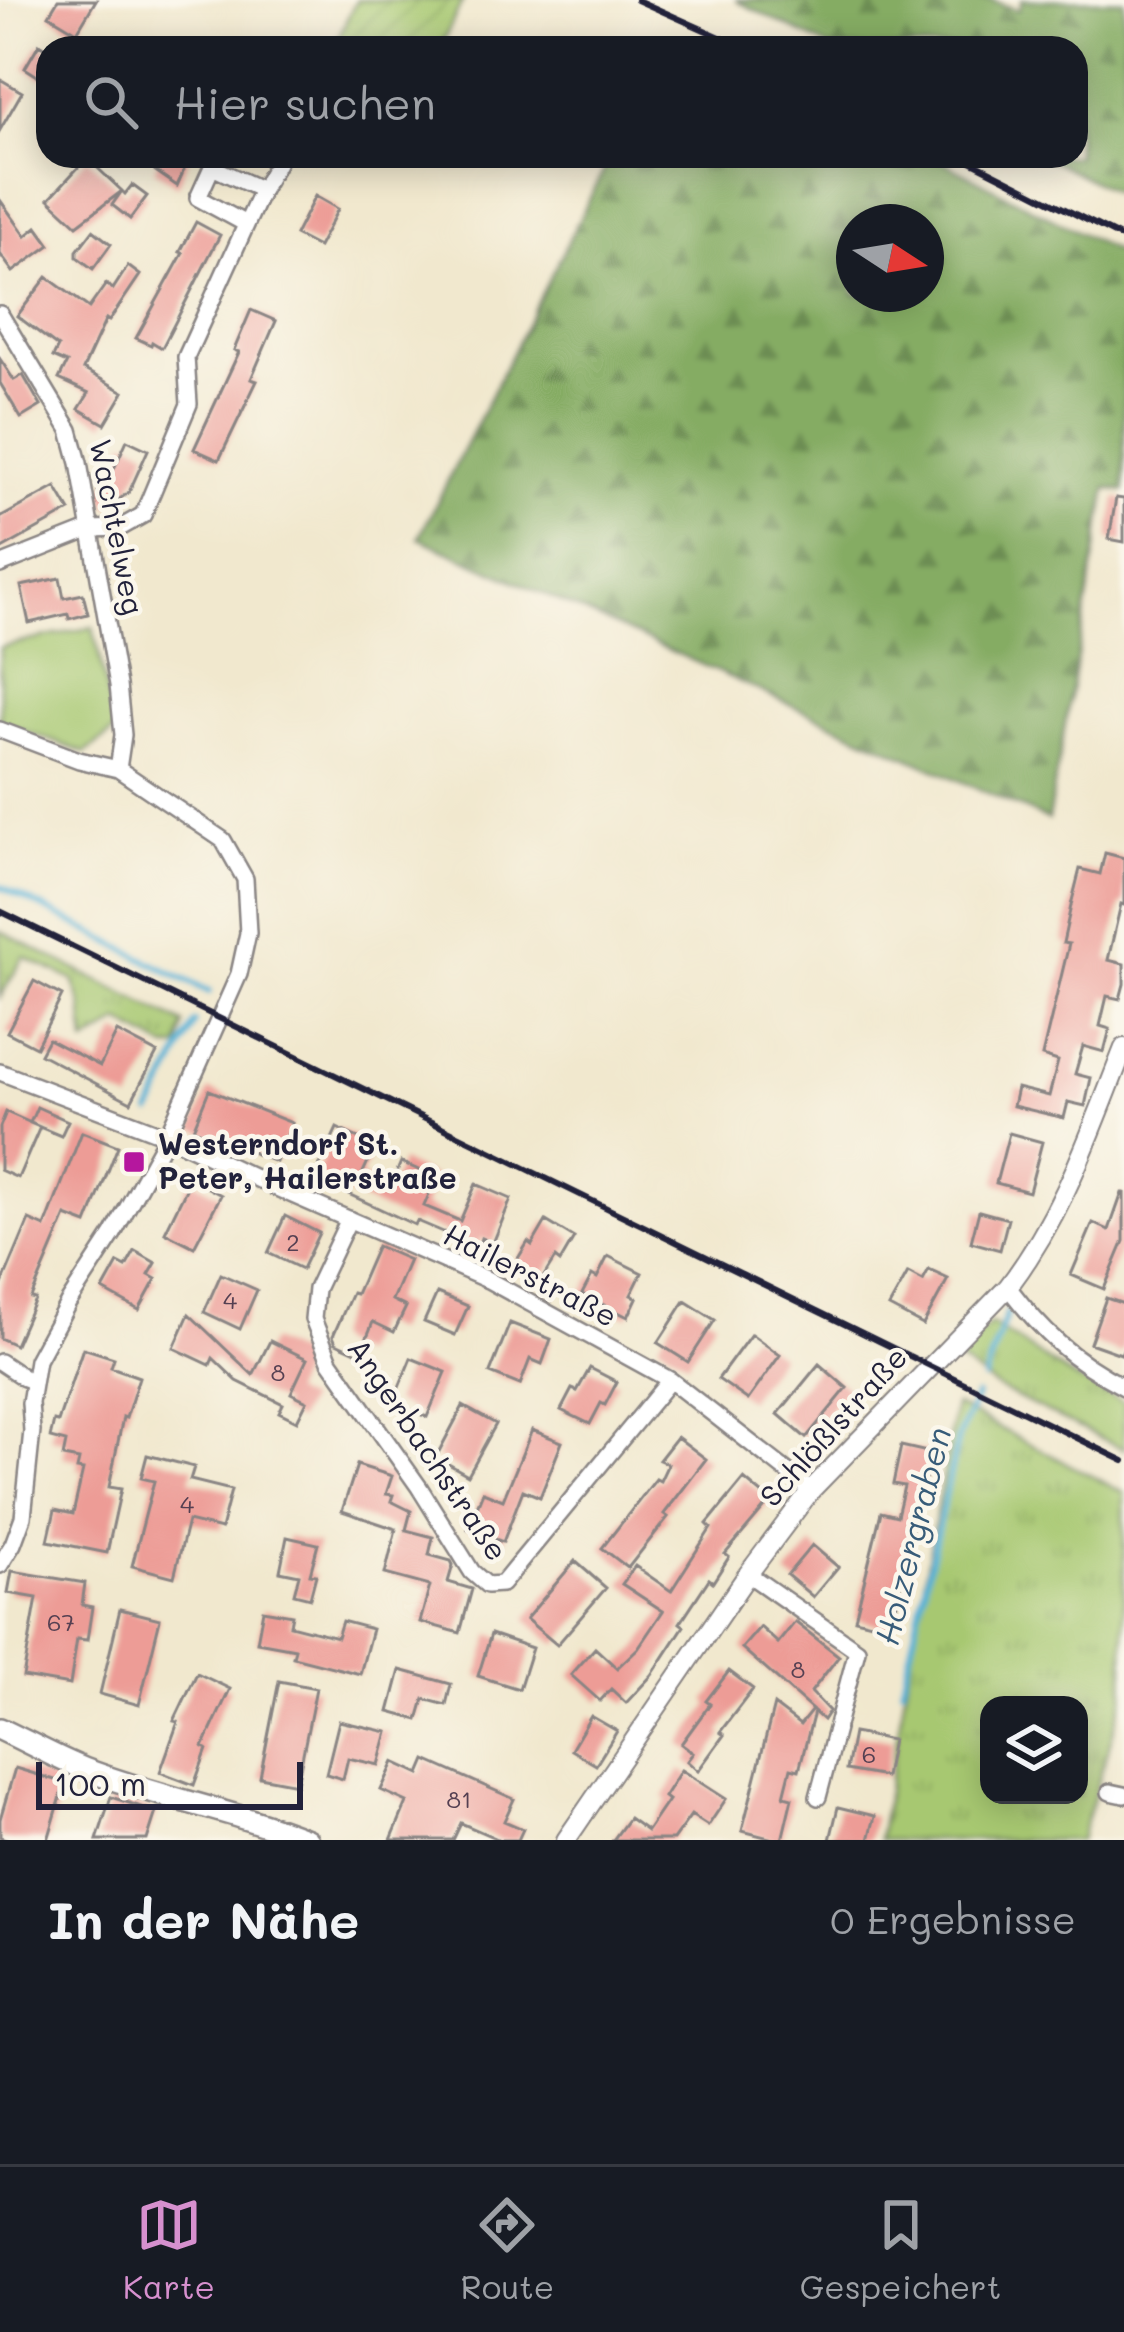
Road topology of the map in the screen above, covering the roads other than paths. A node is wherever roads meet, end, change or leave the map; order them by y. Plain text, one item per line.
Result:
1 (212, 168) edge
2 (214, 168) edge
3 (274, 168) edge
4 (262, 190) junction
5 (247, 224) junction
6 (0, 314) edge
7 (91, 529) junction
8 (0, 565) edge
9 (0, 730) edge
10 (118, 769) junction
11 (1124, 1048) edge
12 (0, 1072) edge
13 (167, 1136) junction
14 (349, 1220) junction
15 (1008, 1287) junction
16 (0, 1362) edge
17 (670, 1380) junction
18 (32, 1381) junction
19 (1124, 1387) edge
20 (811, 1490) junction
21 (0, 1564) edge
22 (748, 1574) junction
23 (0, 1729) edge
24 (818, 1797) dead end
25 (307, 1840) edge
26 (566, 1840) edge

1 - 5 street
2 - 4 street
3 - 4 street
4 - 5 street
5 - 7 street
6 - 7 street, Wachtelweg
7 - 8 street
7 - 10 street, Wachtelweg
9 - 10 street
10 - 13 street
11 - 15 street, Schlößlstraße
12 - 13 street, Hailerstraße
13 - 14 street, Hailerstraße
13 - 18 street
14 - 17 street, Hailerstraße
14 - 17 street, Angerbachstraße
15 - 19 street
15 - 20 street, Schlößlstraße
16 - 18 street
17 - 20 street, Hailerstraße
18 - 21 street
20 - 22 street, Schlößlstraße
22 - 24 street
22 - 26 street, Schlößlstraße
23 - 25 main road

